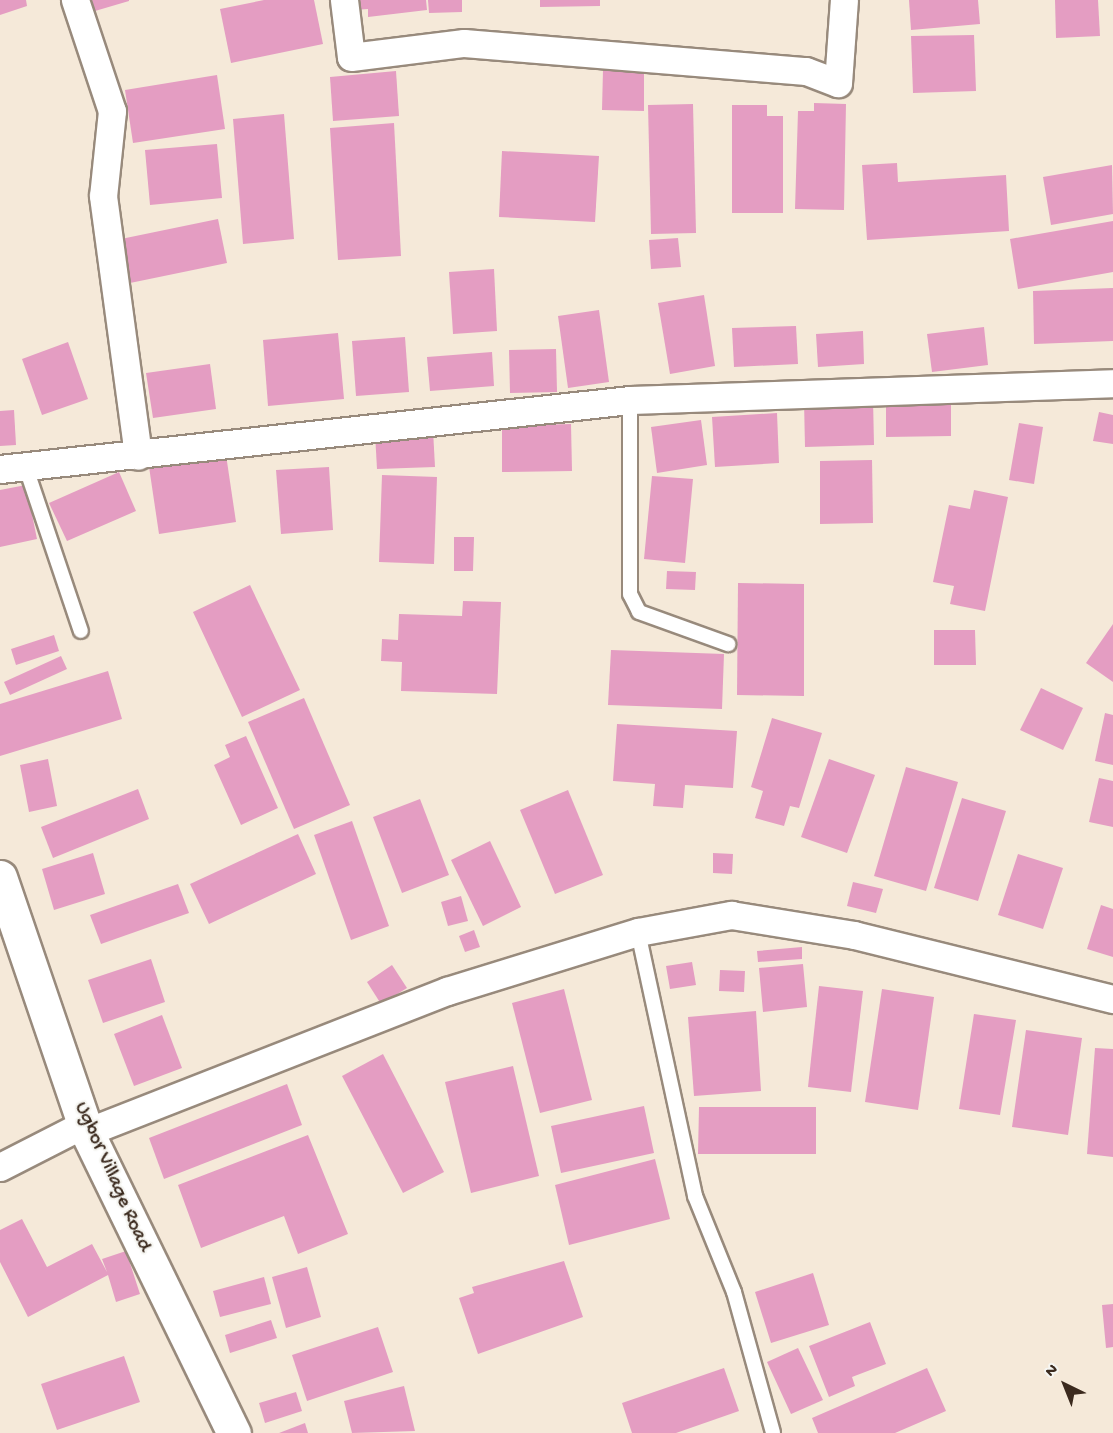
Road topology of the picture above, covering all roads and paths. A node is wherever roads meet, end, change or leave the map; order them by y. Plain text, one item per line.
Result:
1 (75, 0) edge
2 (344, 0) edge
3 (844, 0) edge
4 (1113, 383) edge
5 (630, 400) junction
6 (138, 456) junction
7 (13, 467) edge
8 (81, 631) dead end
9 (728, 644) dead end
10 (0, 877) edge
11 (638, 932) junction
12 (1113, 999) edge
13 (86, 1128) junction
14 (0, 1167) edge
15 (234, 1433) edge
16 (773, 1433) edge

1 - 6 street
2 - 3 street
4 - 5 street
5 - 6 street
5 - 9 lane
6 - 7 street
7 - 8 lane
10 - 13 street, Ugbor Village Road
11 - 12 street
11 - 13 street
11 - 16 lane
13 - 14 street
13 - 15 street, Ugbor Village Road

